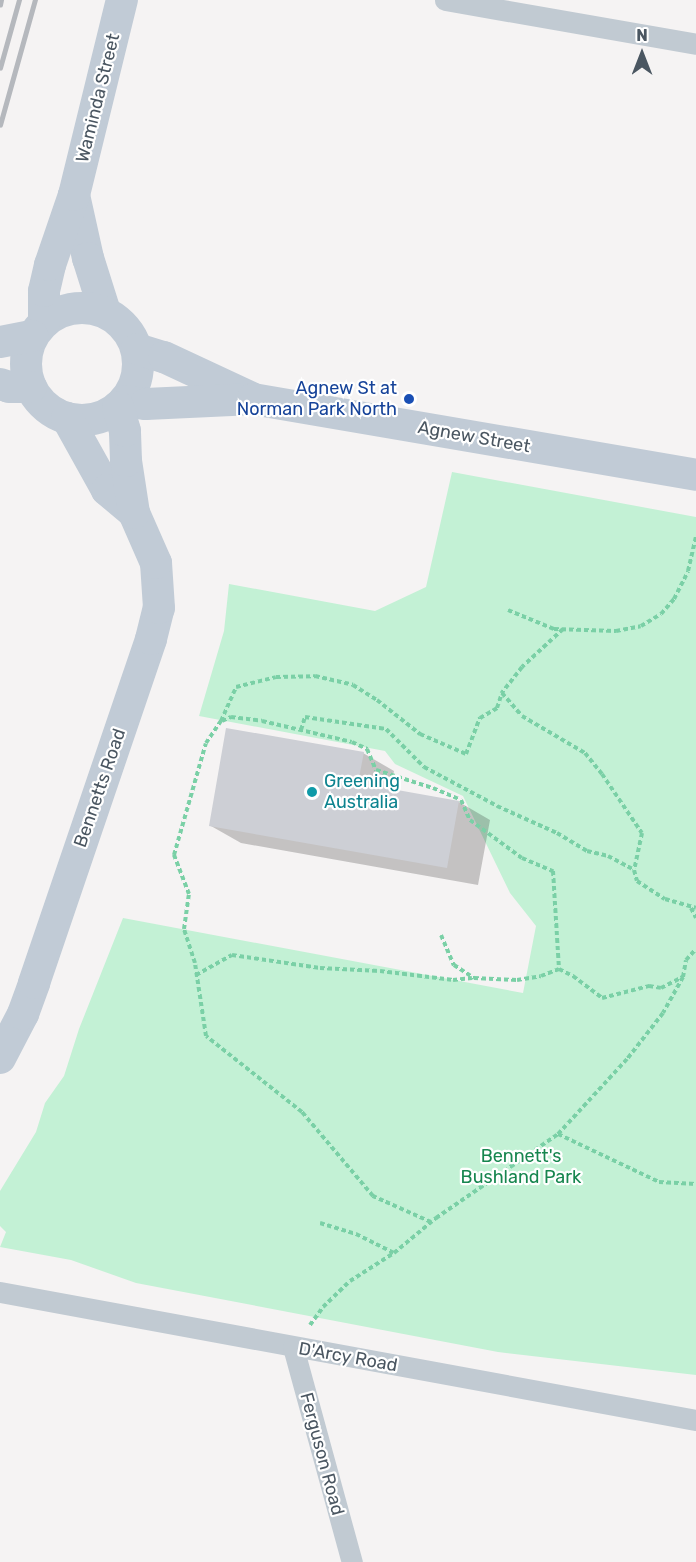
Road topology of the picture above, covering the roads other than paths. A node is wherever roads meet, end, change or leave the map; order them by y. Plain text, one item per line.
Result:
1 (122, 0) edge
2 (445, 0) edge
3 (696, 44) edge
4 (74, 195) junction
5 (105, 312) junction
6 (38, 329) junction
7 (0, 342) edge
8 (137, 349) junction
9 (0, 384) edge
10 (31, 387) junction
11 (253, 399) junction
12 (121, 404) junction
13 (67, 418) junction
14 (696, 475) edge
15 (134, 513) junction
16 (0, 1058) edge
17 (0, 1293) edge
18 (293, 1347) junction
19 (696, 1420) edge
20 (352, 1562) edge

1 - 4 main road, Waminda Street
2 - 3 street
4 - 5 main road, Waminda Street
4 - 6 main road, Waminda Street
5 - 6 main road
5 - 8 main road
6 - 7 main road
6 - 10 main road
8 - 11 main road, Agnew Street
8 - 12 main road
9 - 10 main road
10 - 13 main road
11 - 12 main road, Agnew Street
11 - 14 main road, Agnew Street
12 - 13 main road
12 - 15 main road, Bennetts Road
13 - 15 main road, Bennetts Road
15 - 16 main road, Bennetts Road
17 - 18 street, D'Arcy Road
18 - 19 street, D'Arcy Road
18 - 20 street, Ferguson Road

